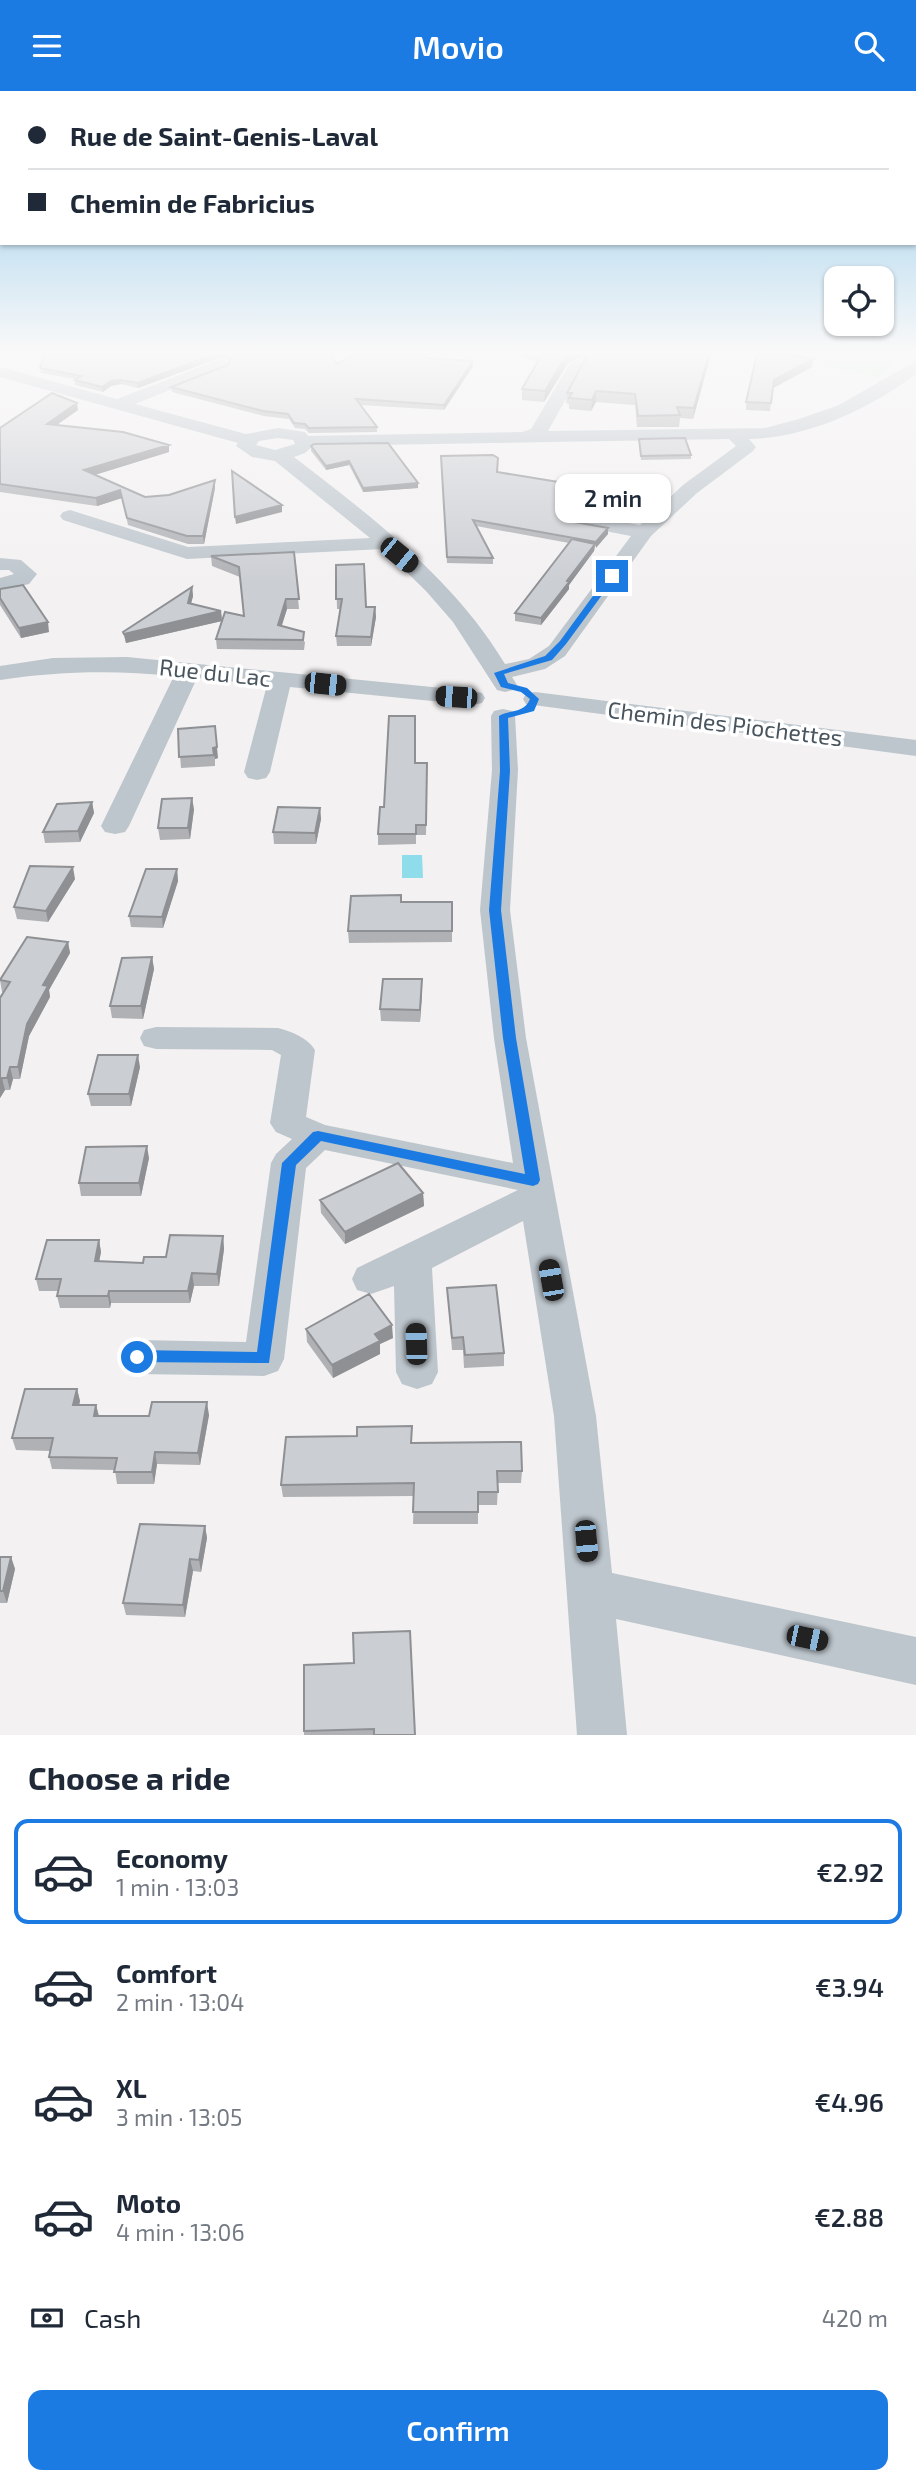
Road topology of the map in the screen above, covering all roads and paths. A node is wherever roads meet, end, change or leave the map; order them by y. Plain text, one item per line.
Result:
1 (216, 431) edge
2 (539, 431) edge
3 (770, 431) edge
4 (735, 435) junction
5 (519, 437) junction
6 (248, 440) junction
7 (305, 442) junction
8 (279, 455) junction
9 (70, 516) dead end
10 (576, 520) edge
11 (644, 532) junction
12 (385, 543) junction
13 (0, 564) edge
14 (0, 585) edge
15 (1, 670) edge
16 (189, 670) junction
17 (280, 680) junction
18 (503, 694) junction
19 (916, 748) edge
20 (257, 772) dead end
21 (115, 826) dead end
22 (156, 1038) dead end
23 (318, 1136) junction
24 (534, 1189) junction
25 (412, 1261) junction
26 (371, 1279) dead end
27 (137, 1357) dead end
28 (417, 1372) dead end
29 (590, 1591) junction
30 (916, 1661) edge
31 (602, 1735) edge

1 - 6 street
2 - 5 street
3 - 4 street
4 - 5 street
4 - 11 street
5 - 7 street
6 - 7 street
6 - 8 street
7 - 8 street
8 - 12 street
9 - 12 street
10 - 11 street
11 - 18 street
12 - 18 street
13 - 14 street
15 - 16 street, Rue du Lac
16 - 17 street, Rue du Lac
16 - 21 street
17 - 18 street, Rue du Lac
17 - 20 street
18 - 19 street, Chemin des Piochettes
18 - 24 street
22 - 23 street
23 - 24 street
23 - 27 street
24 - 25 street
24 - 29 street
25 - 26 street
25 - 28 street
29 - 30 street
29 - 31 street

